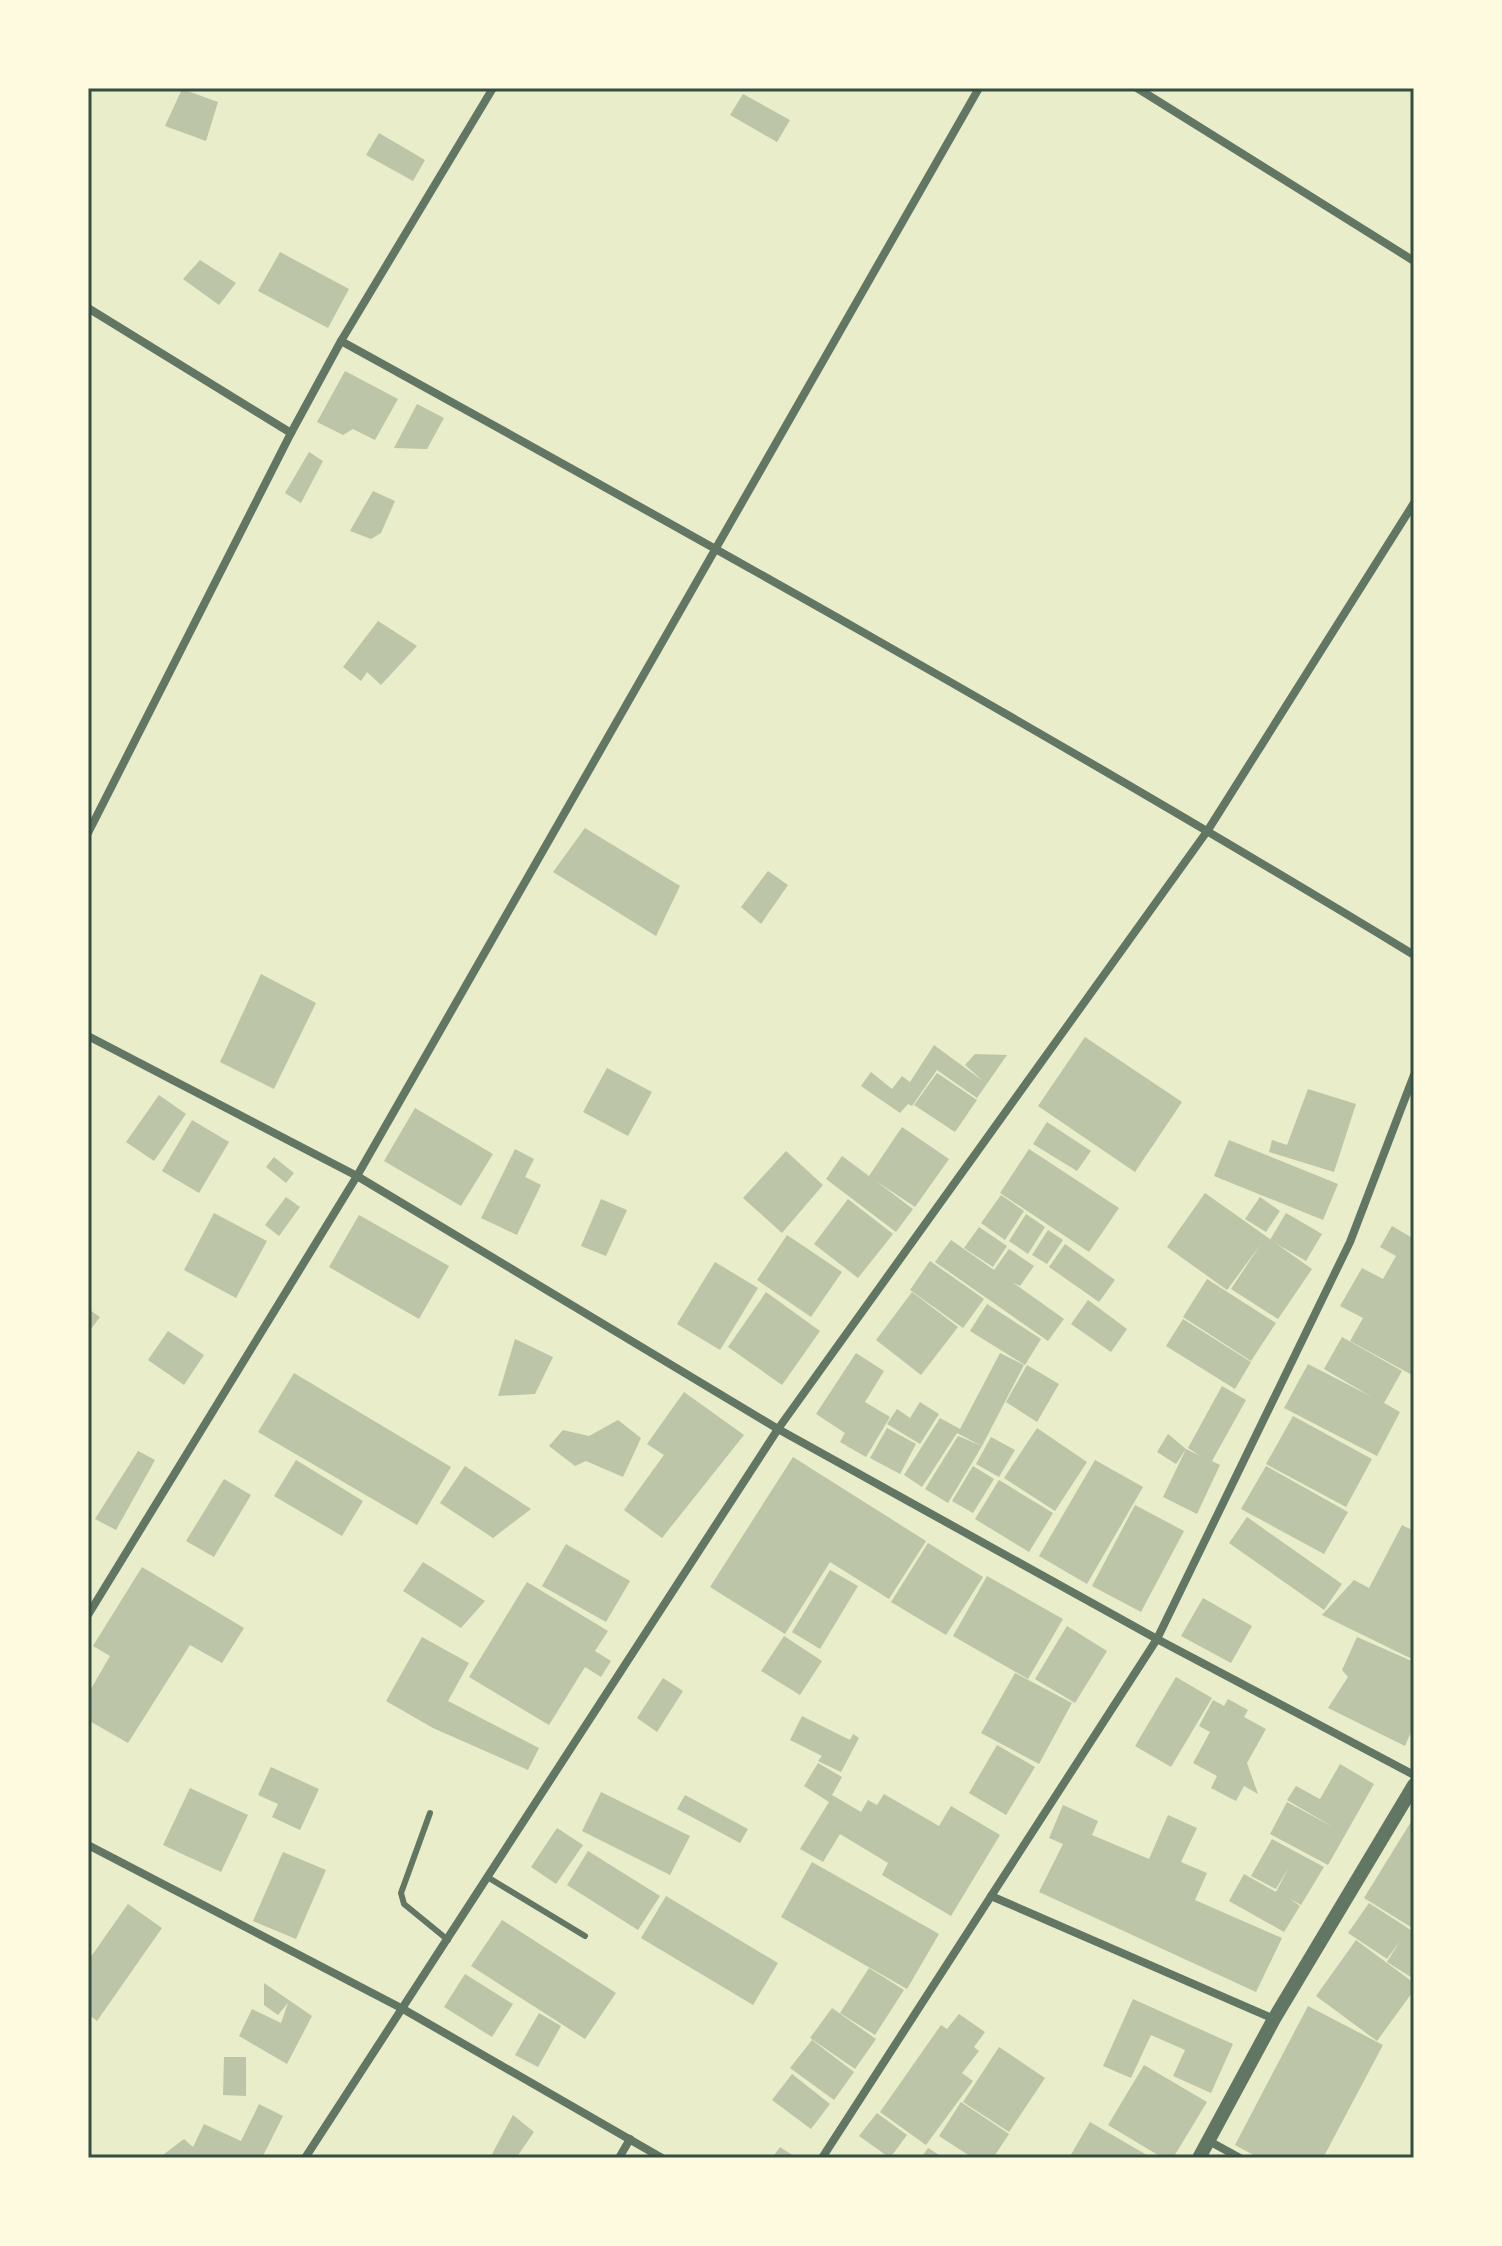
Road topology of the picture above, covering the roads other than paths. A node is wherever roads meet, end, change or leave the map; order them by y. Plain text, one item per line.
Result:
1 (493, 88) edge
2 (979, 88) edge
3 (1137, 88) edge
4 (1414, 261) edge
5 (88, 308) edge
6 (341, 341) junction
7 (291, 433) junction
8 (1414, 503) edge
9 (717, 549) junction
10 (1208, 830) junction
11 (88, 833) edge
12 (1414, 955) edge
13 (88, 1036) edge
14 (1414, 1075) edge
15 (357, 1176) junction
16 (778, 1429) junction
17 (88, 1615) edge
18 (1157, 1639) junction
19 (1414, 1775) edge
20 (1414, 1785) edge
21 (430, 1813) dead end
22 (88, 1845) edge
23 (489, 1878) junction
24 (991, 1896) junction
25 (585, 1936) dead end
26 (448, 1940) junction
27 (403, 2009) junction
28 (1274, 2019) junction
29 (630, 2139) junction
30 (1209, 2141) junction
31 (305, 2158) edge
32 (619, 2158) edge
33 (662, 2158) edge
34 (822, 2158) edge
35 (1199, 2158) edge
36 (1240, 2158) edge

1 - 6 street
2 - 9 street
3 - 4 street
5 - 7 street
6 - 7 street
6 - 9 street
7 - 11 street
8 - 10 street
9 - 10 street
9 - 15 street
10 - 12 street
10 - 16 street
13 - 15 street
14 - 18 street
15 - 16 street
15 - 17 street
16 - 18 street
16 - 23 street
18 - 19 street
18 - 24 street
20 - 28 street
21 - 26 lane
22 - 27 street
23 - 25 lane
23 - 26 street
24 - 28 street
24 - 34 street
26 - 27 street
27 - 29 street
27 - 31 street
28 - 30 street
29 - 32 street
29 - 33 street
30 - 35 street
30 - 36 street

